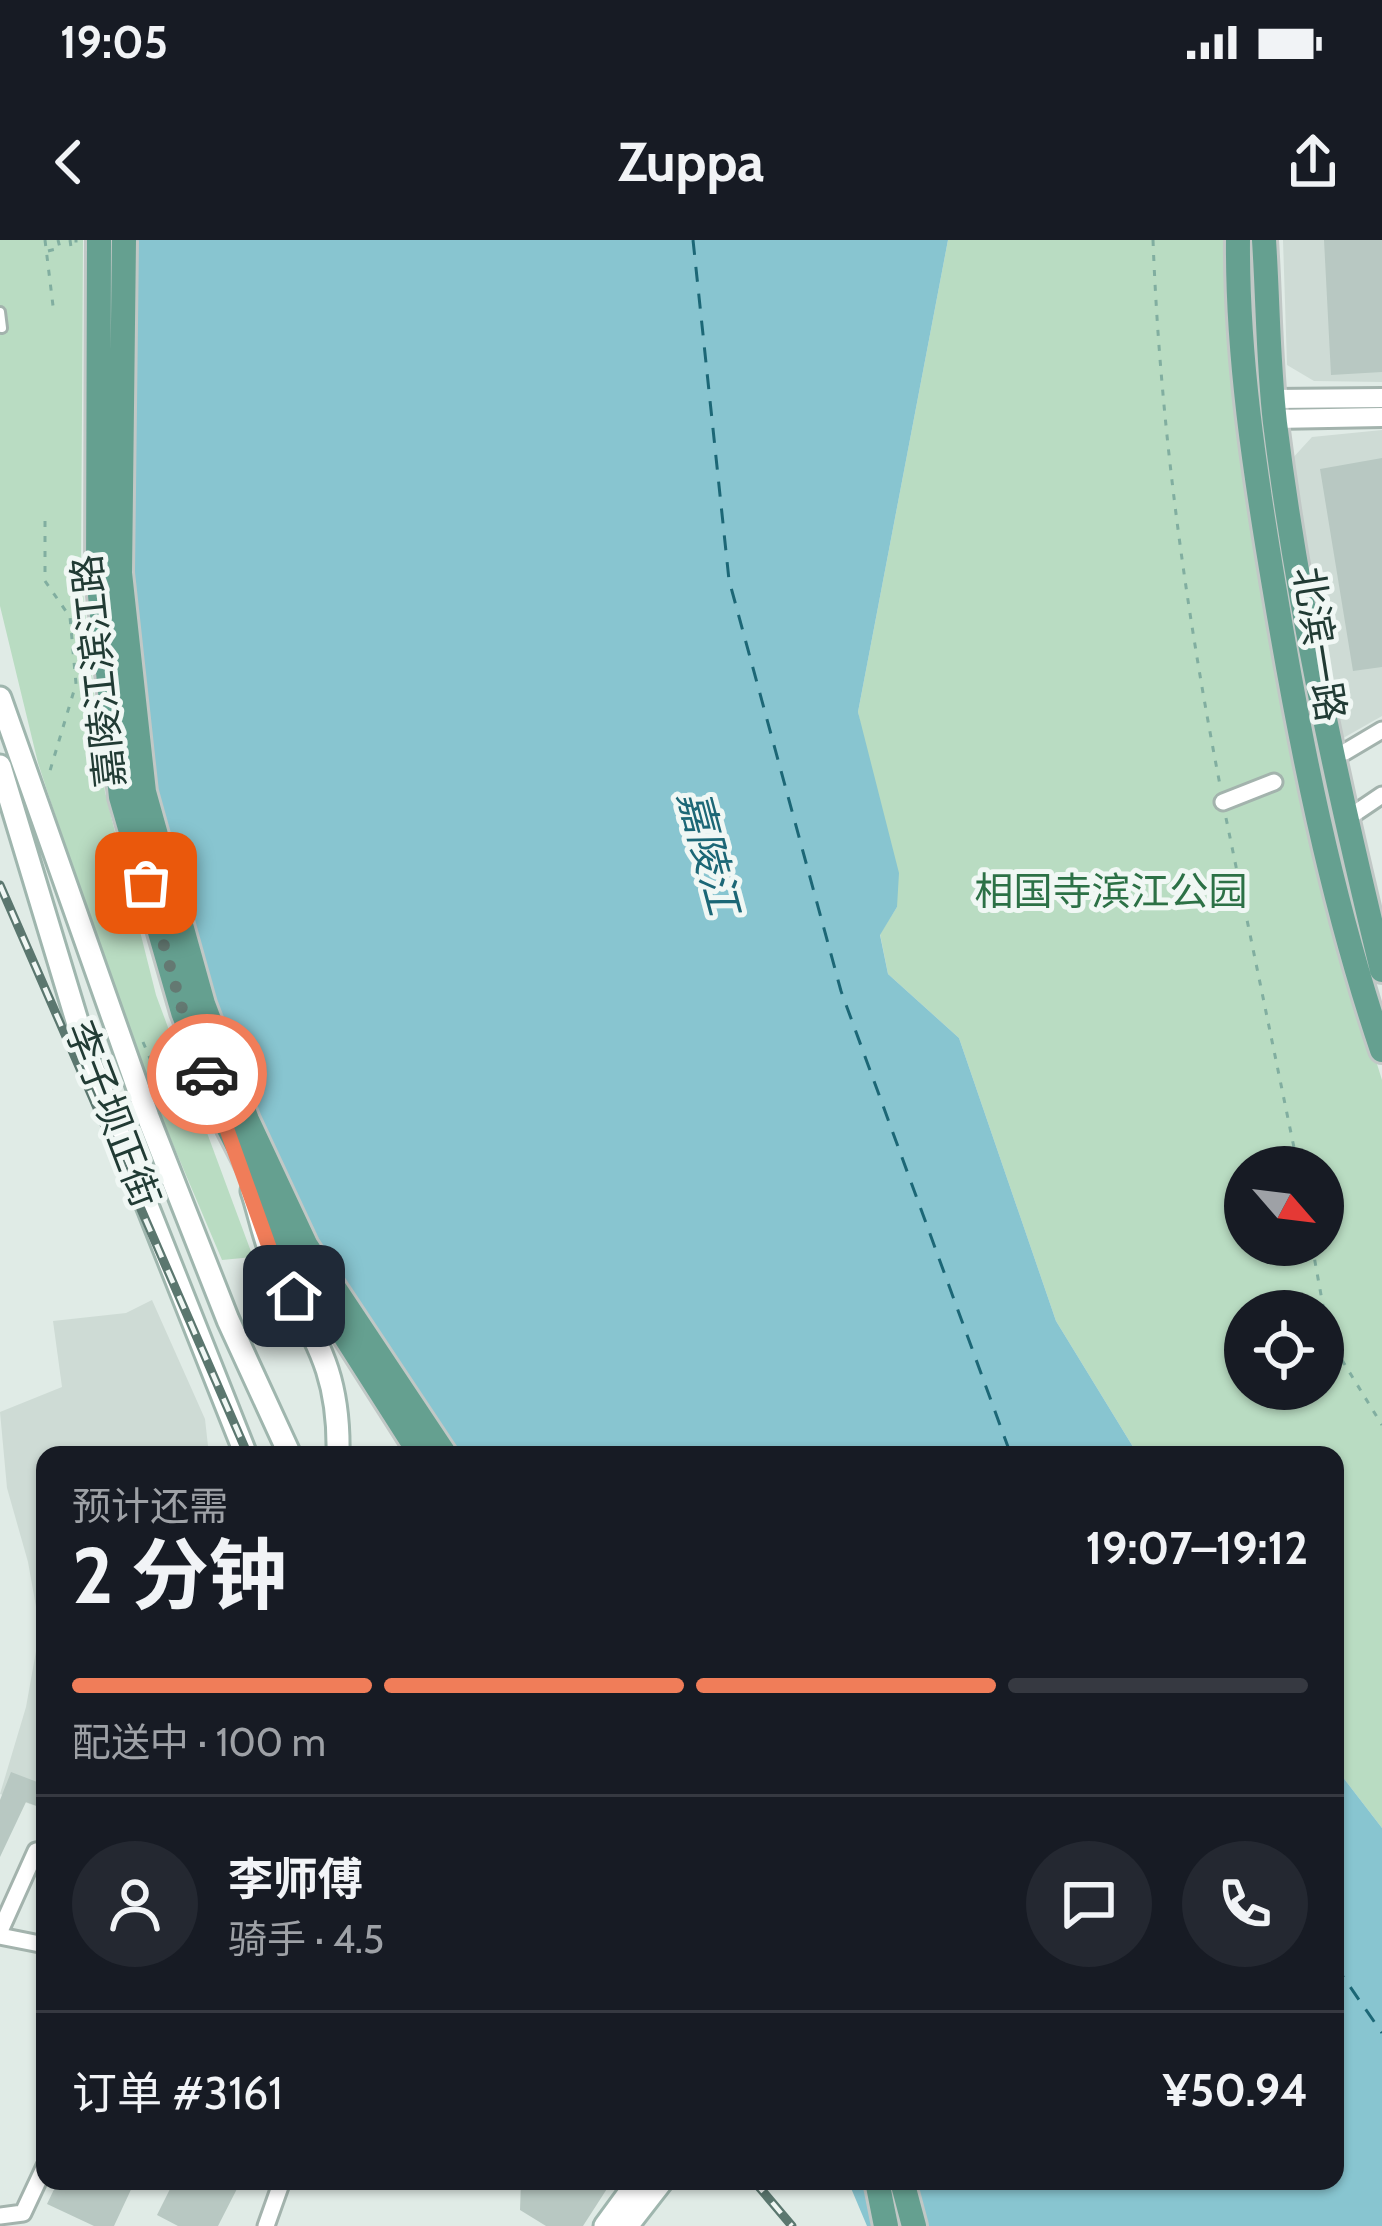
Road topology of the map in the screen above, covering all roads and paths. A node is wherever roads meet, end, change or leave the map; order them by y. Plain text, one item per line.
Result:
1 (45, 240) edge
2 (58, 240) edge
3 (99, 240) edge
4 (124, 240) edge
5 (1153, 240) edge
6 (1238, 240) edge
7 (1264, 240) edge
8 (46, 251) junction
9 (0, 312) edge
10 (54, 314) dead end
11 (2, 328) edge
12 (1382, 398) edge
13 (1274, 409) junction
14 (1382, 417) edge
15 (45, 521) dead end
16 (0, 698) edge
17 (1382, 730) edge
18 (1345, 752) dead end
19 (0, 766) edge
20 (48, 775) dead end
21 (1274, 782) dead end
22 (1382, 795) edge
23 (1223, 802) junction
24 (1345, 820) junction
25 (1382, 970) edge
26 (196, 1046) junction
27 (134, 1047) dead end
28 (1382, 1050) edge
29 (229, 1129) junction
30 (1294, 1146) edge
31 (1316, 1266) edge
32 (1382, 1425) edge
33 (242, 1446) edge
34 (286, 1446) edge
35 (337, 1446) edge
36 (433, 1446) edge
37 (434, 1446) edge
38 (36, 1851) edge
39 (0, 1933) edge
40 (36, 1943) edge
41 (36, 2185) edge
42 (279, 2190) edge
43 (633, 2190) edge
44 (652, 2190) edge
45 (880, 2190) edge
46 (904, 2190) edge
47 (8, 2220) edge
48 (614, 2224) edge
49 (266, 2226) edge
50 (886, 2226) edge
51 (914, 2226) edge

1 - 8 path
2 - 8 path
3 - 26 main road, 嘉陵江滨江路, bridge
4 - 37 main road, 嘉陵江滨江路, bridge
5 - 23 path
6 - 28 main road, 北滨一路
7 - 13 main road, 北滨一路
8 - 10 path
9 - 11 lane
12 - 13 street
13 - 14 street
13 - 24 main road, 北滨一路
15 - 20 path
16 - 34 main road, 李子坝正街
17 - 18 street
19 - 33 main road, 李子坝正街
21 - 23 street
22 - 24 street
23 - 30 path
24 - 25 main road, 北滨一路
26 - 27 path
26 - 29 main road, 嘉陵江滨江路, bridge
29 - 35 main road, bridge
29 - 36 main road, 嘉陵江滨江路, bridge
31 - 32 path
38 - 39 street
39 - 40 street
41 - 47 street
42 - 49 street
43 - 48 main road
44 - 48 main road
45 - 50 main road
46 - 51 main road

